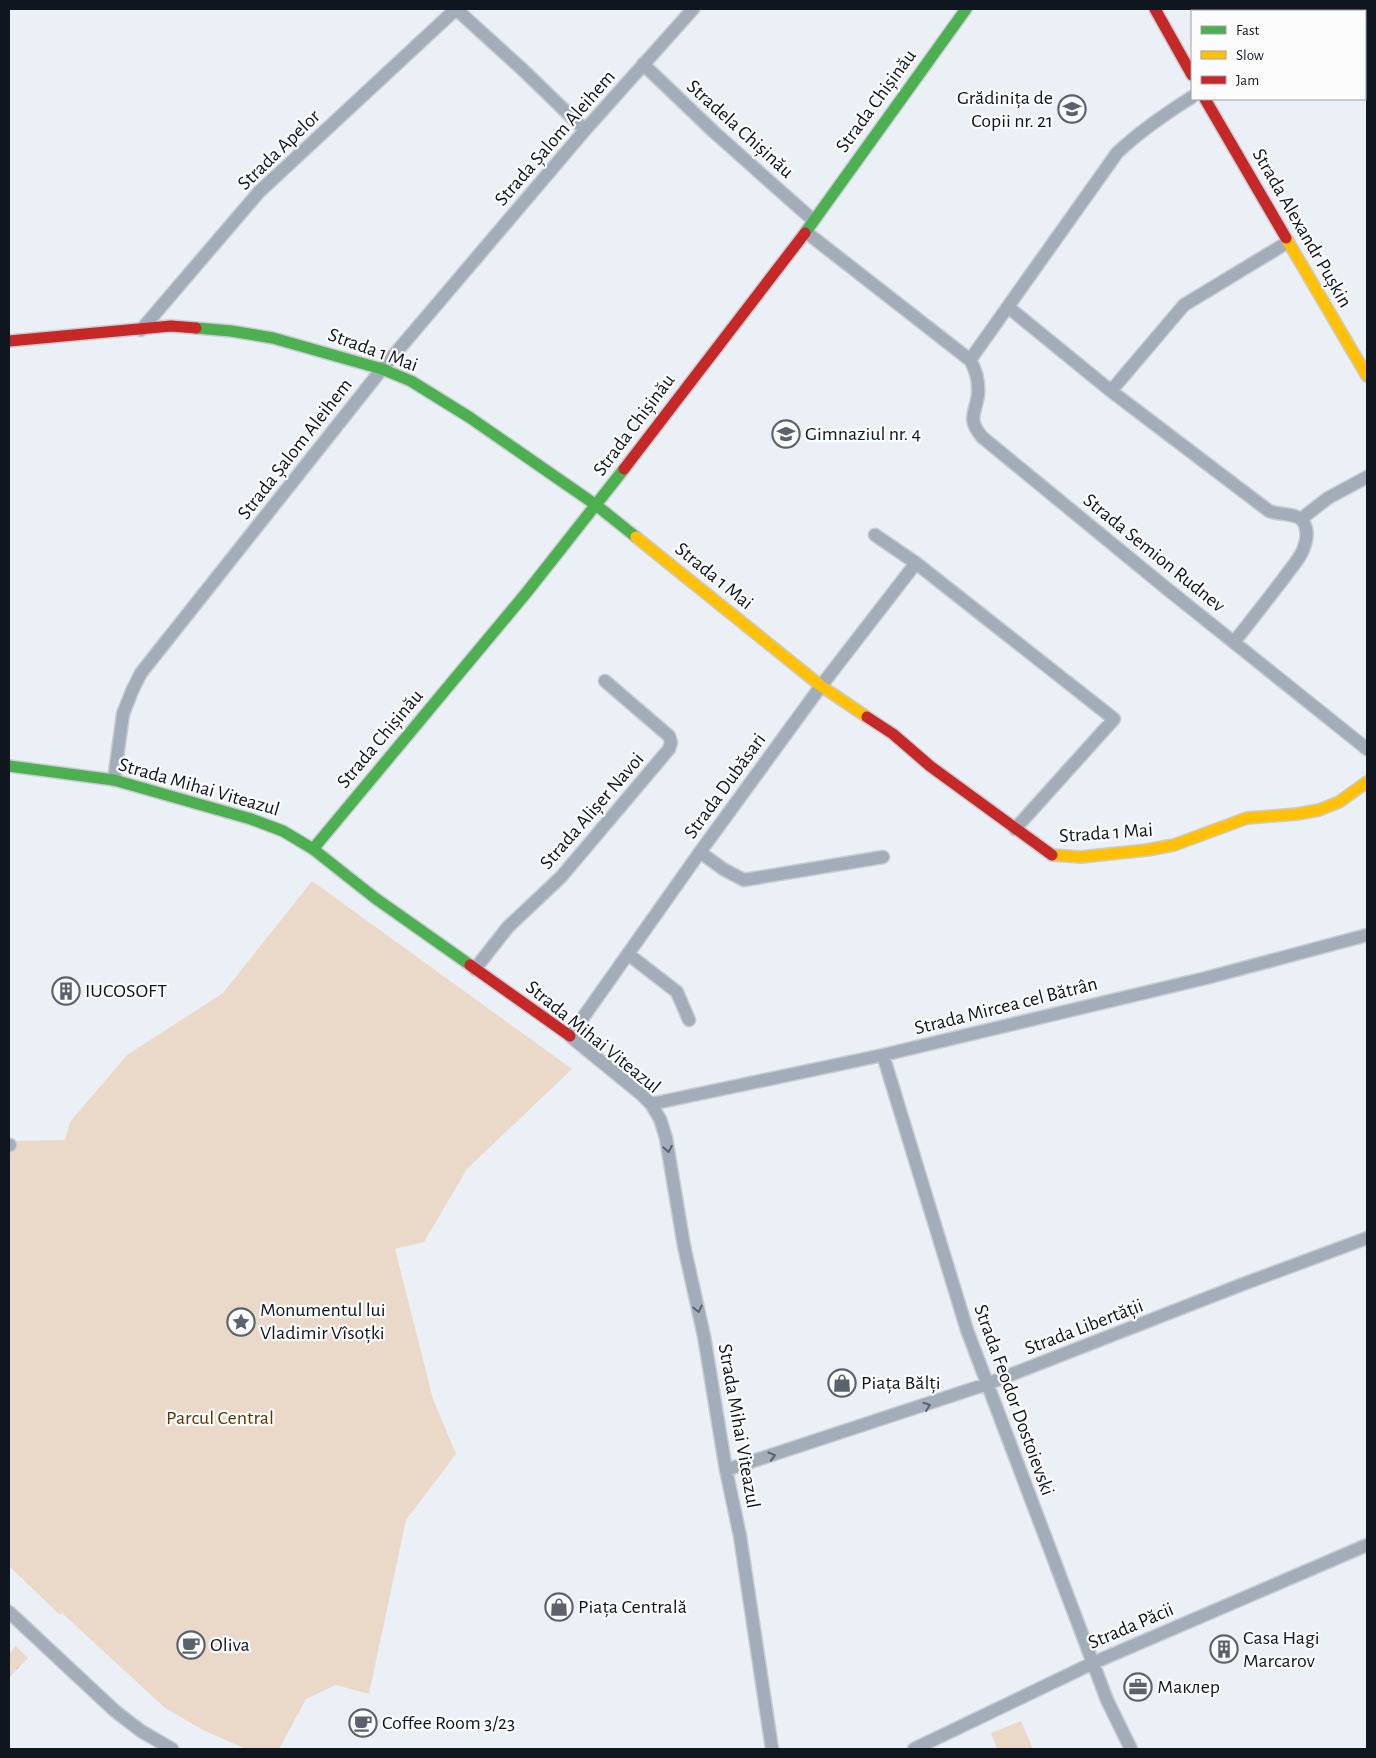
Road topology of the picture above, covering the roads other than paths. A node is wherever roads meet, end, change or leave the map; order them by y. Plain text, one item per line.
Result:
1 (456, 9) edge
2 (693, 9) edge
3 (966, 9) edge
4 (1156, 9) edge
5 (643, 64) junction
6 (1191, 73) edge
7 (1191, 98) edge
8 (1206, 100) edge
9 (585, 130) junction
10 (813, 220) junction
11 (806, 232) junction
12 (1288, 242) junction
13 (1008, 307) junction
14 (140, 330) junction
15 (9, 341) edge
16 (970, 360) junction
17 (382, 369) junction
18 (1367, 376) edge
19 (1111, 391) junction
20 (1367, 477) edge
21 (596, 505) junction
22 (1301, 519) junction
23 (875, 534) dead end
24 (916, 563) junction
25 (1234, 642) junction
26 (605, 681) dead end
27 (821, 686) junction
28 (1367, 749) edge
29 (9, 766) edge
30 (114, 780) junction
31 (1367, 782) edge
32 (1014, 829) junction
33 (312, 849) junction
34 (700, 852) junction
35 (882, 857) dead end
36 (1367, 935) edge
37 (628, 954) junction
38 (475, 969) junction
39 (689, 1020) dead end
40 (570, 1036) junction
41 (883, 1055) junction
42 (651, 1104) junction
43 (1367, 1238) edge
44 (987, 1384) junction
45 (726, 1470) junction
46 (1367, 1544) edge
47 (9, 1612) edge
48 (1092, 1663) junction
49 (172, 1749) edge
50 (772, 1749) edge
51 (914, 1749) edge
52 (1131, 1749) edge

1 - 9 street
1 - 14 street, Strada Apelor
2 - 5 street, Strada Șalom Aleihem
3 - 10 street, Strada Chișinău
4 - 6 street
5 - 9 street, Strada Șalom Aleihem
5 - 10 street, Stradela Chișinău
7 - 13 street
8 - 12 street, Strada Alexandr Pușkin
9 - 17 street, Strada Șalom Aleihem
10 - 11 street, Strada Chișinău
11 - 16 street
11 - 21 street, Strada Chișinău
12 - 18 street, Strada Alexandr Pușkin
12 - 19 street
13 - 16 street
13 - 19 street
14 - 15 street, Strada 1 Mai
14 - 17 street, Strada 1 Mai
16 - 25 street, Strada Semion Rudnev
17 - 21 street, Strada 1 Mai
17 - 30 street, Strada Șalom Aleihem
19 - 22 street
20 - 22 street
21 - 27 street, Strada 1 Mai
21 - 33 street, Strada Chișinău
22 - 25 street
23 - 24 street
24 - 27 street, Strada Dubăsari
24 - 32 street
25 - 28 street, Strada Semion Rudnev
26 - 38 street, Strada Alișer Navoi
27 - 32 street, Strada 1 Mai
27 - 34 street, Strada Dubăsari
29 - 30 street, Strada Mihai Viteazul
30 - 33 street, Strada Mihai Viteazul
31 - 32 street, Strada 1 Mai
33 - 38 street, Strada Mihai Viteazul
34 - 35 street
34 - 37 street, Strada Dubăsari
36 - 41 street, Strada Mircea cel Bătrân
37 - 39 street
37 - 40 street, Strada Dubăsari
38 - 40 street, Strada Mihai Viteazul
40 - 42 street, Strada Mihai Viteazul
41 - 42 street, Strada Mircea cel Bătrân
41 - 44 street, Strada Fеodor Dostoievski
42 -> 45 street, Strada Mihai Viteazul
43 - 44 street, Strada Libertății
45 -> 44 street, Strada Libertății
44 - 48 street, Strada Fеodor Dostoievski
45 - 50 street, Strada Mihai Viteazul
46 - 48 street, Strada Păcii
47 - 49 street
48 - 51 street, Strada Păcii
48 - 52 street, Strada Fеodor Dostoievski

